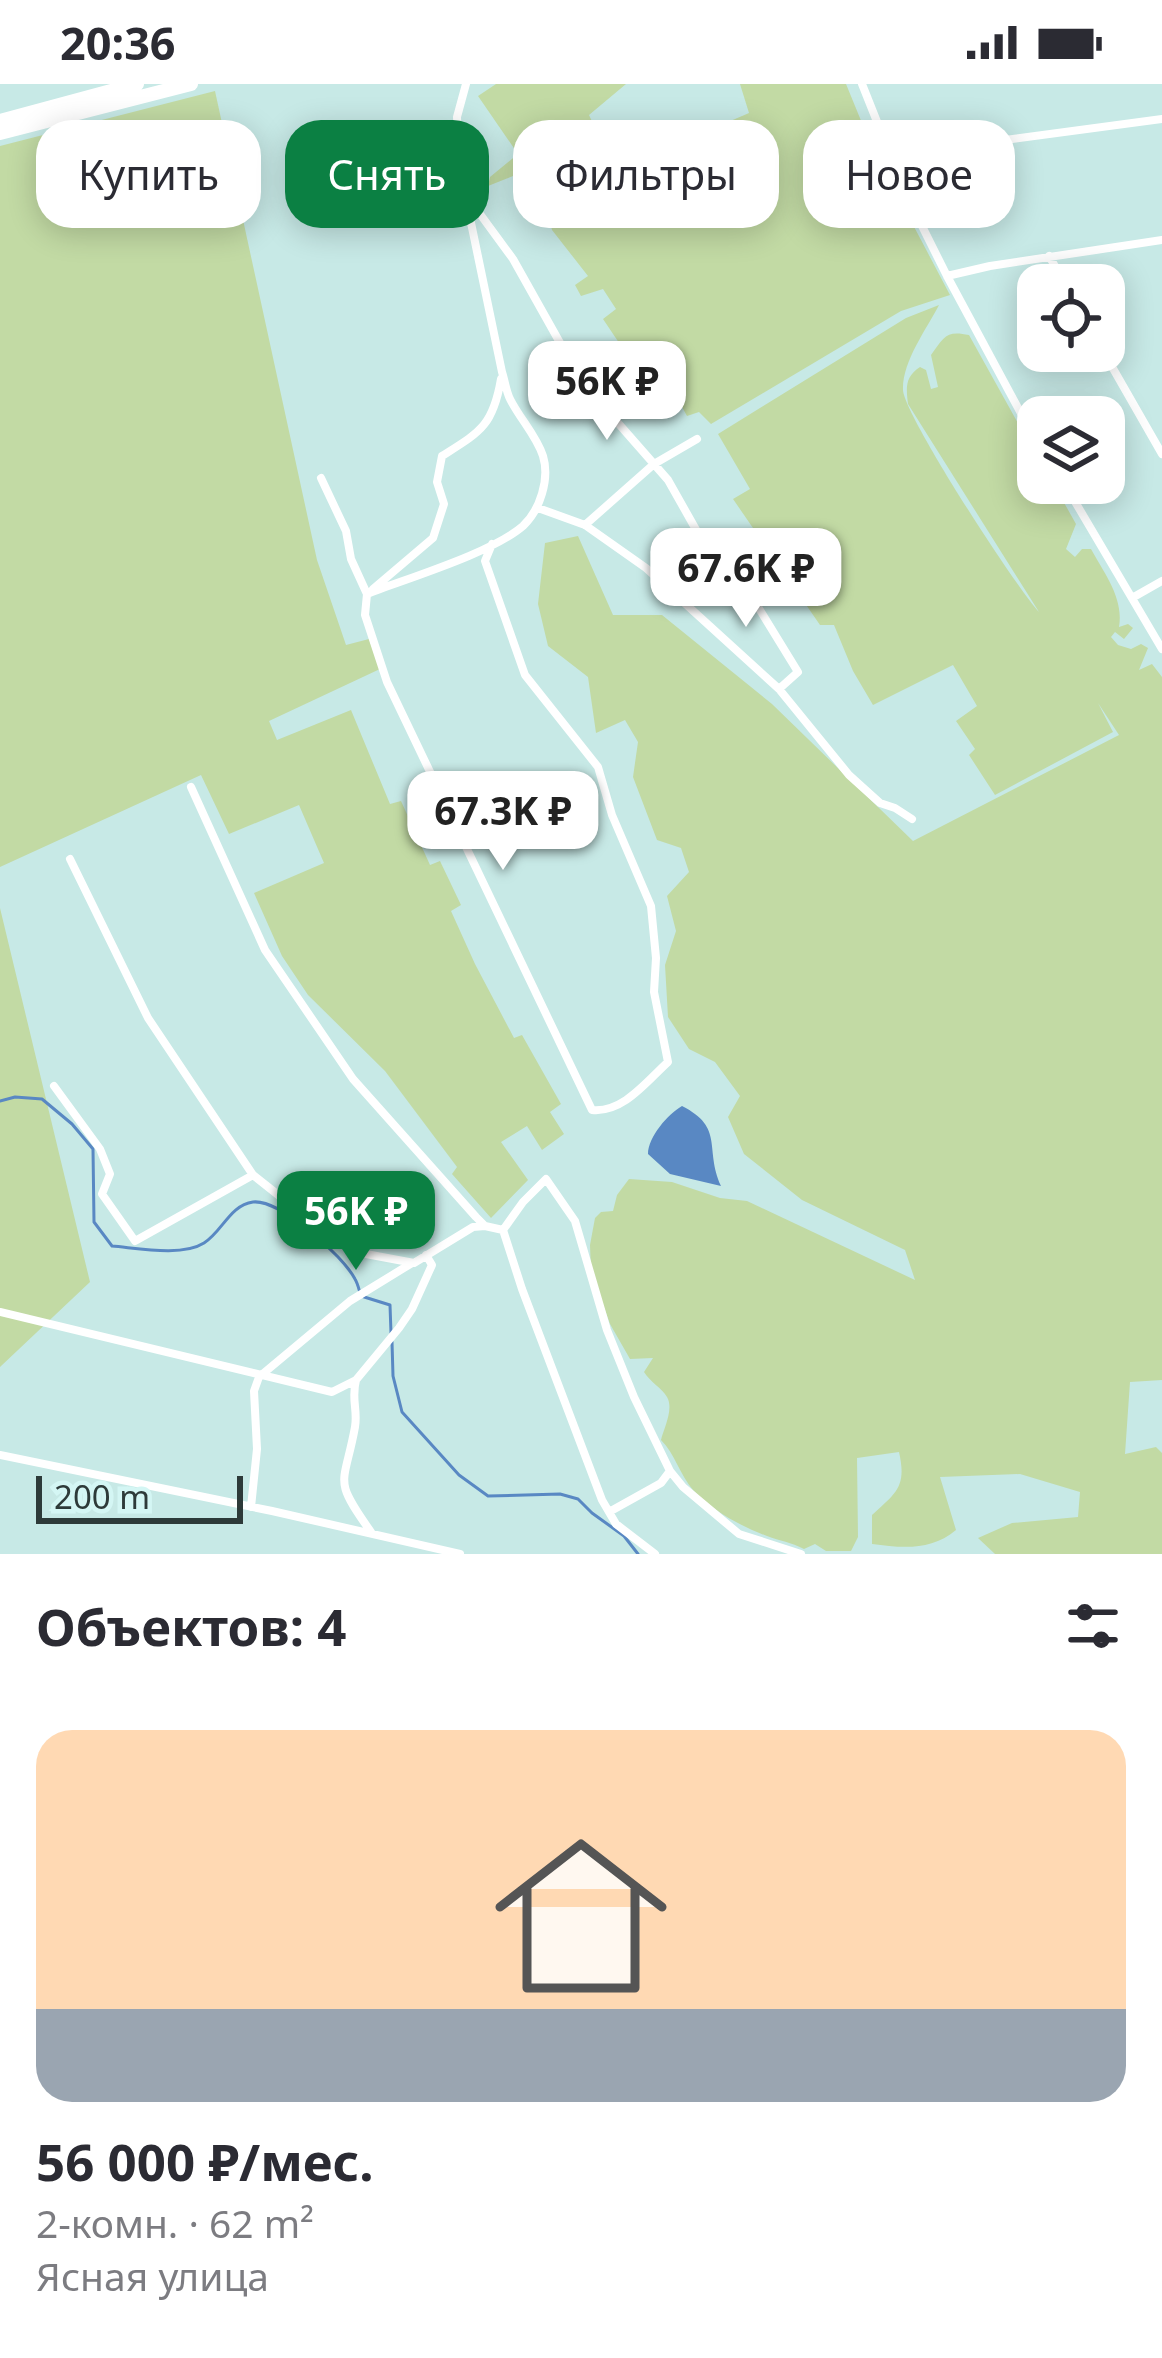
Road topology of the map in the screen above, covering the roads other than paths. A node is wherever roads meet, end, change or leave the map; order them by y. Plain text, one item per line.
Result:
1 (137, 84) edge
2 (191, 84) edge
3 (466, 84) edge
4 (862, 84) edge
5 (1162, 119) edge
6 (457, 120) edge
7 (877, 120) edge
8 (0, 121) edge
9 (0, 133) edge
10 (1015, 139) edge
11 (489, 227) edge
12 (471, 228) edge
13 (923, 228) edge
14 (1161, 243) edge
15 (1049, 256) junction
16 (1054, 264) edge
17 (947, 276) junction
18 (502, 372) junction
19 (1115, 372) edge
20 (1017, 406) edge
21 (697, 439) dead end
22 (1162, 454) edge
23 (654, 464) junction
24 (321, 478) dead end
25 (1076, 504) edge
26 (538, 508) junction
27 (585, 525) junction
28 (492, 544) junction
29 (1162, 580) edge
30 (367, 594) junction
31 (1132, 598) junction
32 (1162, 649) edge
33 (779, 689) junction
34 (191, 787) dead end
35 (912, 819) dead end
36 (70, 860) dead end
37 (54, 1086) dead end
38 (253, 1174) junction
39 (485, 1226) junction
40 (503, 1230) junction
41 (426, 1255) junction
42 (412, 1263) junction
43 (0, 1312) edge
44 (262, 1375) junction
45 (356, 1380) junction
46 (0, 1455) edge
47 (670, 1471) junction
48 (251, 1507) junction
49 (609, 1512) junction
50 (372, 1534) junction
51 (460, 1554) edge
52 (655, 1554) edge
53 (799, 1554) edge

1 - 8 highway
2 - 9 highway
3 - 6 street
4 - 7 street
5 - 10 street
11 - 23 street
12 - 18 street
13 - 17 street
14 - 15 street
15 - 16 street
15 - 17 street
17 - 20 street
18 - 26 street
18 - 30 street
19 - 22 street
21 - 23 street
23 - 27 street
23 - 33 street
24 - 30 street
25 - 31 street
26 - 27 street
26 - 28 street
27 - 33 street
28 - 30 street
28 - 30 street
29 - 31 street
31 - 32 street
33 - 35 street
34 - 39 street
36 - 38 street
37 - 38 street
38 - 42 street
39 - 40 street
39 - 41 street
40 - 47 street
40 - 49 street
41 - 42 street
41 - 45 street
42 - 44 street
43 - 44 street
44 - 45 street
44 - 48 street
45 - 50 street
46 - 48 street
47 - 49 street
47 - 53 street
48 - 50 street
49 - 52 street
50 - 51 street

